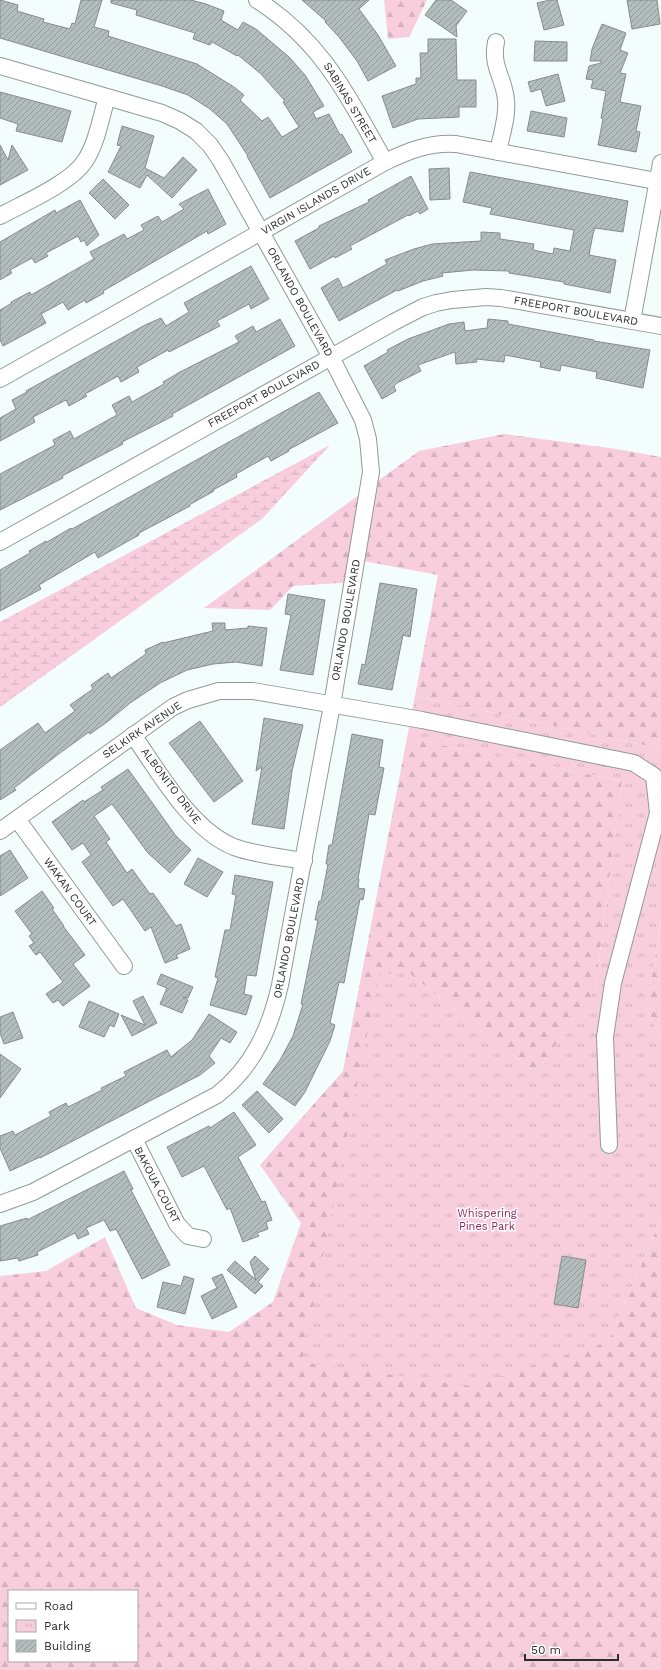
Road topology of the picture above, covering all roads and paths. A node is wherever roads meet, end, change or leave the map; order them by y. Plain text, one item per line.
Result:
1 (258, 0) edge
2 (496, 42) dead end
3 (0, 66) edge
4 (107, 97) junction
5 (498, 152) junction
6 (385, 162) junction
7 (661, 163) edge
8 (659, 182) edge
9 (0, 216) edge
10 (261, 233) junction
11 (632, 321) junction
12 (661, 326) edge
13 (331, 357) junction
14 (0, 379) edge
15 (0, 542) edge
16 (332, 705) junction
17 (133, 735) junction
18 (17, 819) junction
19 (0, 831) edge
20 (304, 861) junction
21 (124, 966) dead end
22 (134, 1139) junction
23 (609, 1145) dead end
24 (0, 1204) edge
25 (203, 1239) dead end

1 - 6 street, SABINAS STREET
2 - 5 street
3 - 4 street, ORLANDO BOULEVARD
4 - 9 street
4 - 10 street, ORLANDO BOULEVARD
5 - 6 street, VIRGIN ISLANDS DRIVE
5 - 8 street, VIRGIN ISLANDS DRIVE
6 - 10 street, VIRGIN ISLANDS DRIVE
7 - 8 street
8 - 11 street
10 - 13 street, ORLANDO BOULEVARD
10 - 14 street, VIRGIN ISLANDS DRIVE
11 - 12 street, FREEPORT BOULEVARD
11 - 13 street, FREEPORT BOULEVARD
13 - 15 street, FREEPORT BOULEVARD
13 - 16 street, ORLANDO BOULEVARD
16 - 17 street, SELKIRK AVENUE
16 - 20 street, ORLANDO BOULEVARD
16 - 23 street, SELKIRK AVENUE
17 - 18 street, SELKIRK AVENUE
17 - 20 street, ALBONITO DRIVE
18 - 19 street, SELKIRK AVENUE
18 - 21 street, WAKAN COURT
20 - 22 street, ORLANDO BOULEVARD
22 - 24 street, ORLANDO BOULEVARD
22 - 25 street, BAKOUA COURT

